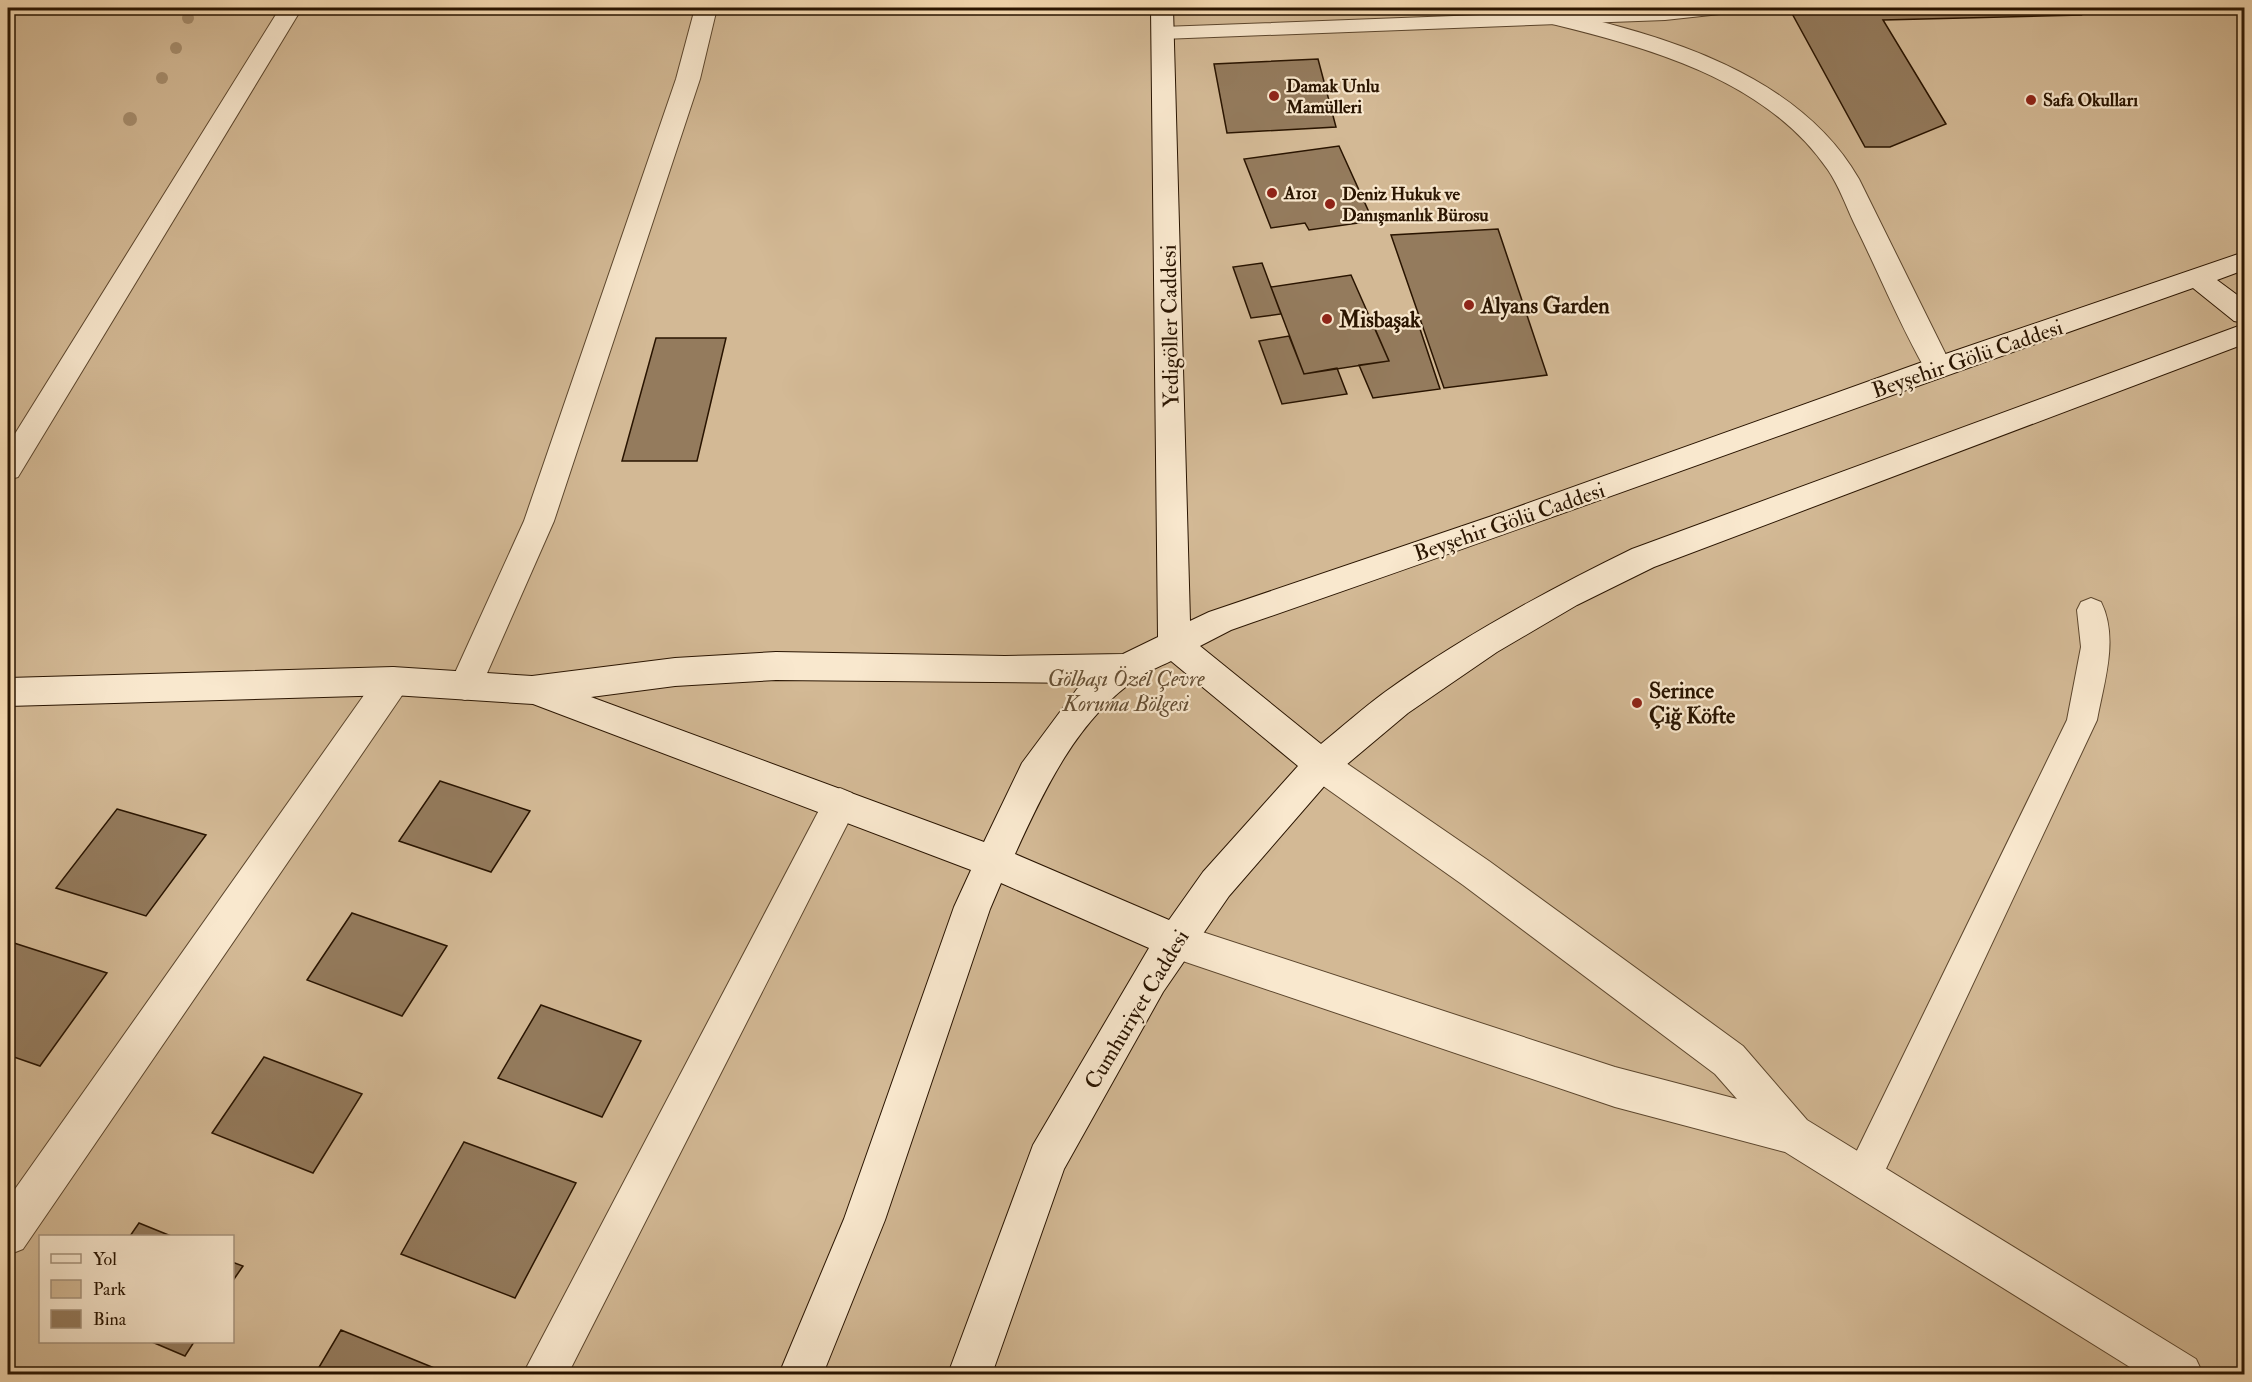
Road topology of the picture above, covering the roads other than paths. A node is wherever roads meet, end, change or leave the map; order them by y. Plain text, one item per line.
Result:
1 (291, 8) edge
2 (706, 8) edge
3 (1720, 8) edge
4 (1551, 17) junction
5 (1162, 20) edge
6 (2244, 261) edge
7 (2197, 278) junction
8 (2244, 314) edge
9 (2244, 334) edge
10 (1938, 367) junction
11 (8, 469) edge
12 (2091, 610) dead end
13 (1174, 644) junction
14 (1126, 668) junction
15 (393, 681) junction
16 (465, 686) junction
17 (532, 690) junction
18 (8, 692) edge
19 (1321, 765) junction
20 (840, 804) junction
21 (993, 862) junction
22 (1175, 941) junction
23 (1793, 1134) junction
24 (1863, 1177) junction
25 (8, 1234) edge
26 (545, 1374) edge
27 (801, 1374) edge
28 (970, 1374) edge
29 (2181, 1374) edge

1 - 11 street
2 - 16 street
3 - 4 lane
4 - 5 lane
4 - 10 street
5 - 13 street, Yedigöller Caddesi
6 - 7 street, Beyşehir Gölü Caddesi
7 - 8 street
7 - 10 street, Beyşehir Gölü Caddesi
9 - 19 street, Cumhuriyet Caddesi
10 - 13 street, Beyşehir Gölü Caddesi
12 - 24 lane
13 - 14 street, Beyşehir Gölü Caddesi
13 - 19 street
14 - 17 street
14 - 21 street, Beyşehir Gölü Caddesi
15 - 16 street
15 - 18 street
15 - 25 street
16 - 17 street
17 - 20 street
19 - 22 street, Cumhuriyet Caddesi
19 - 23 street
20 - 21 street
20 - 26 street
21 - 22 street
21 - 27 street, Beyşehir Gölü Caddesi
22 - 23 street
22 - 28 street, Cumhuriyet Caddesi
23 - 24 street
24 - 29 street

